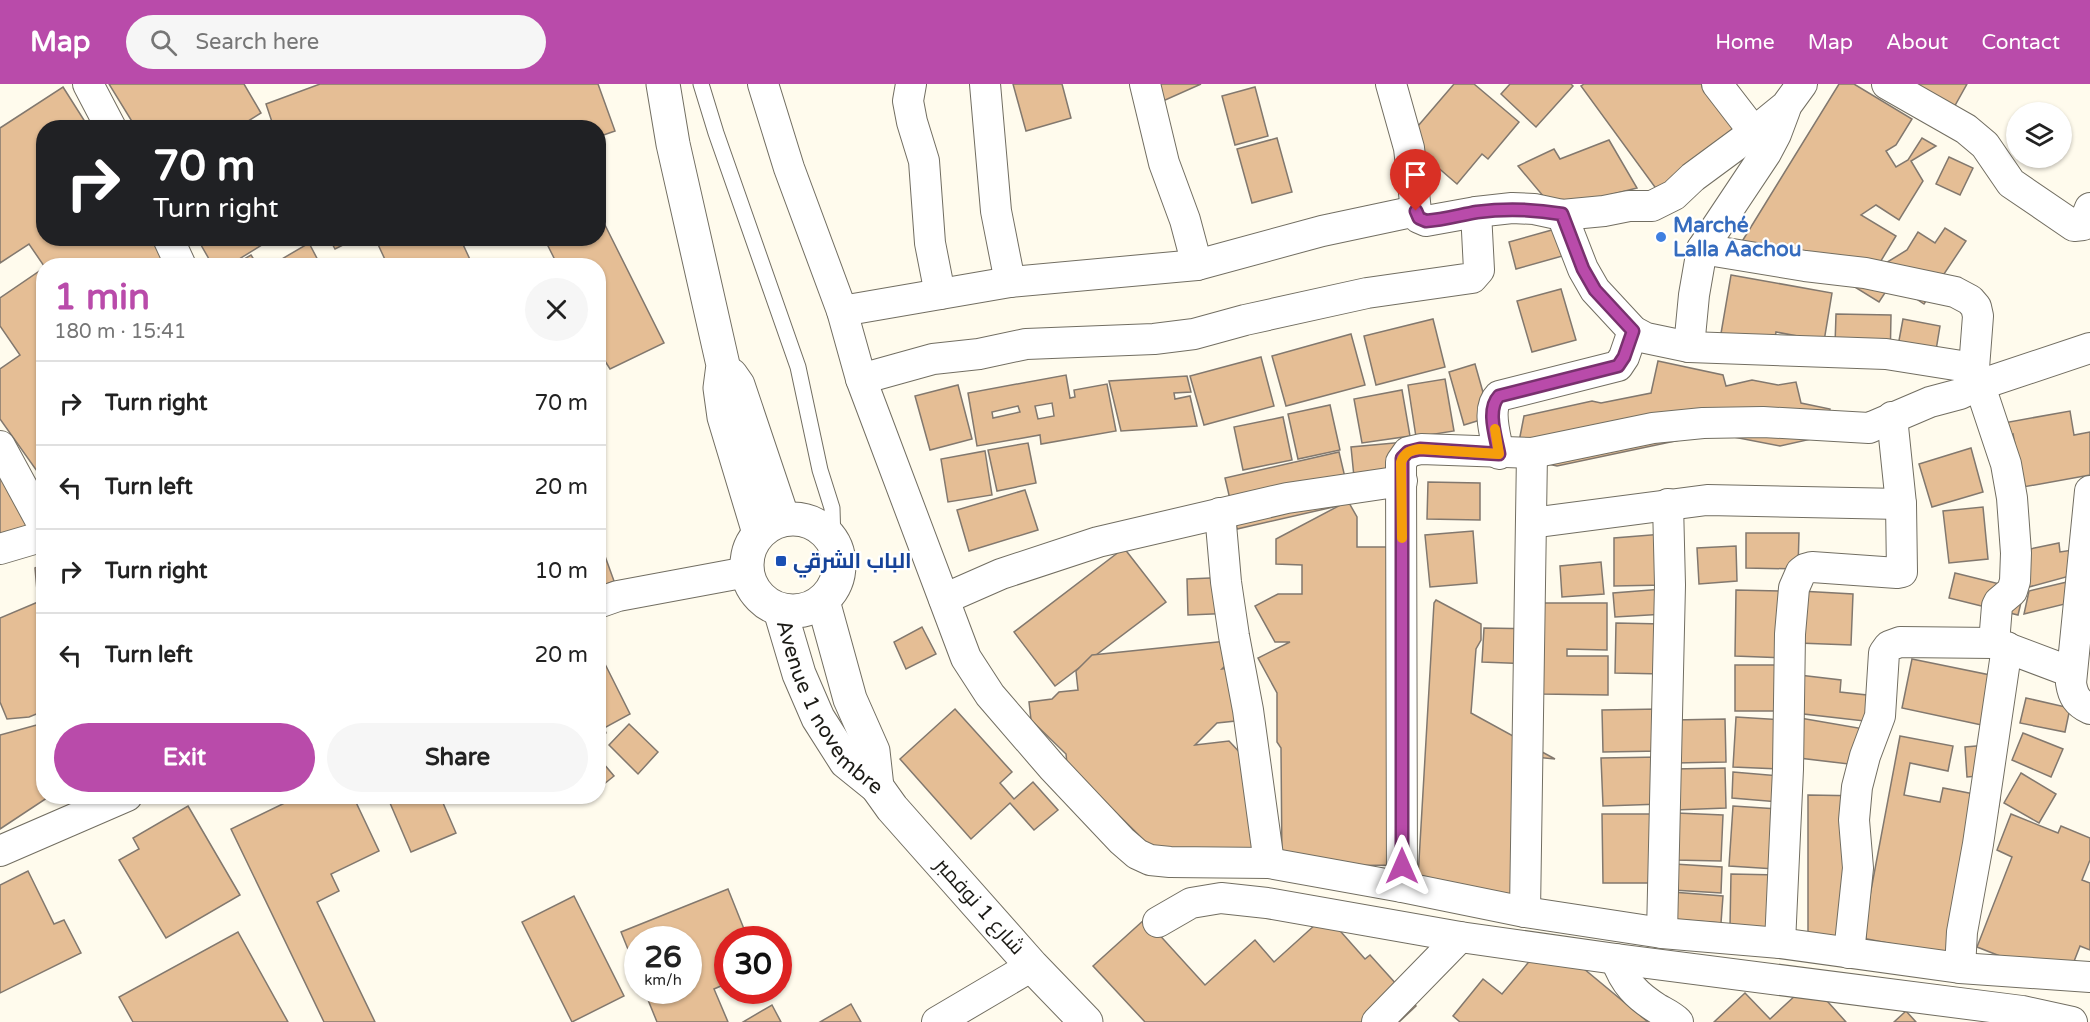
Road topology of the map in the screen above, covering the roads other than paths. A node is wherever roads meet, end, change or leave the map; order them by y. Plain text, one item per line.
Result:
1 (88, 84) edge
2 (663, 84) edge
3 (701, 84) edge
4 (763, 84) edge
5 (911, 84) edge
6 (986, 84) edge
7 (1145, 84) edge
8 (1391, 84) edge
9 (1718, 84) edge
10 (1887, 84) edge
11 (1794, 95) edge
12 (107, 120) edge
13 (1754, 132) junction
14 (2090, 208) edge
15 (1416, 211) junction
16 (1476, 212) junction
17 (1562, 214) junction
18 (1702, 249) junction
19 (1197, 265) junction
20 (1011, 282) junction
21 (940, 294) junction
22 (842, 311) junction
23 (1633, 331) junction
24 (1689, 347) junction
25 (2090, 348) edge
26 (1977, 377) junction
27 (861, 379) junction
28 (1892, 417) junction
29 (0, 446) edge
30 (1532, 453) junction
31 (1499, 454) junction
32 (1402, 481) junction
33 (2090, 491) edge
34 (1668, 504) junction
35 (1901, 504) junction
36 (36, 512) edge
37 (1220, 513) junction
38 (1531, 523) junction
39 (2088, 524) edge
40 (771, 526) junction
41 (36, 538) edge
42 (833, 542) junction
43 (0, 549) edge
44 (747, 572) junction
45 (944, 599) junction
46 (606, 600) edge
47 (823, 601) junction
48 (780, 610) junction
49 (2083, 642) edge
50 (2000, 645) junction
51 (2071, 672) junction
52 (2090, 709) edge
53 (877, 787) junction
54 (109, 804) edge
55 (0, 851) edge
56 (1269, 863) junction
57 (1402, 887) junction
58 (1525, 912) junction
59 (1158, 922) dead end
60 (1662, 933) junction
61 (1460, 937) junction
62 (1780, 943) junction
63 (1849, 953) junction
64 (1616, 959) junction
65 (1032, 966) junction
66 (1960, 968) junction
67 (2090, 977) edge
68 (2017, 1017) edge
69 (1674, 1021) edge
70 (936, 1022) edge
71 (1086, 1022) edge
72 (1377, 1022) edge
73 (2072, 1022) edge

1 - 12 street
2 - 40 main road
3 - 42 lane
4 - 22 street
5 - 21 street
6 - 20 street
7 - 19 street
8 - 15 street
9 - 13 street
10 - 14 street
11 - 13 street
11 - 18 street
13 - 17 street
15 - 16 street
15 - 19 street
16 - 17 street
16 - 27 street
17 - 23 street
18 - 24 street
18 - 26 street
19 - 20 street
20 - 21 street
21 - 22 street
22 - 27 street
23 - 24 street
23 - 31 street
24 - 26 street
25 - 26 street
26 - 28 street
26 - 50 street
27 - 45 street
28 - 30 street
28 - 35 street
29 - 36 street
30 - 31 street
30 - 38 street
31 - 32 street
32 - 37 street
32 - 57 street
33 - 39 street
34 - 35 street
34 - 38 street
34 - 60 street
35 - 62 street
37 - 45 street
37 - 56 street
38 - 58 street
39 - 49 street
40 - 42 main road
40 - 44 main road
41 - 43 street
42 - 47 main road
44 - 46 street
44 - 48 main road
45 - 56 street
47 - 48 main road
47 - 53 main road, Avenue 1 novembre
48 - 53 main road, Avenue 1 novembre
49 - 51 street
50 - 51 street
50 - 63 street
50 - 66 street
51 - 52 street
53 - 65 main road, شارع 1 نوفمبر
54 - 55 street
56 - 57 street
57 - 58 street
58 - 60 street
59 - 61 street
60 - 62 street
61 - 64 street
61 - 72 street
62 - 63 street
63 - 66 street
64 - 68 street
64 - 69 street
65 - 70 street
65 - 71 main road, شارع 1 نوفمبر
66 - 67 street
68 - 73 street

